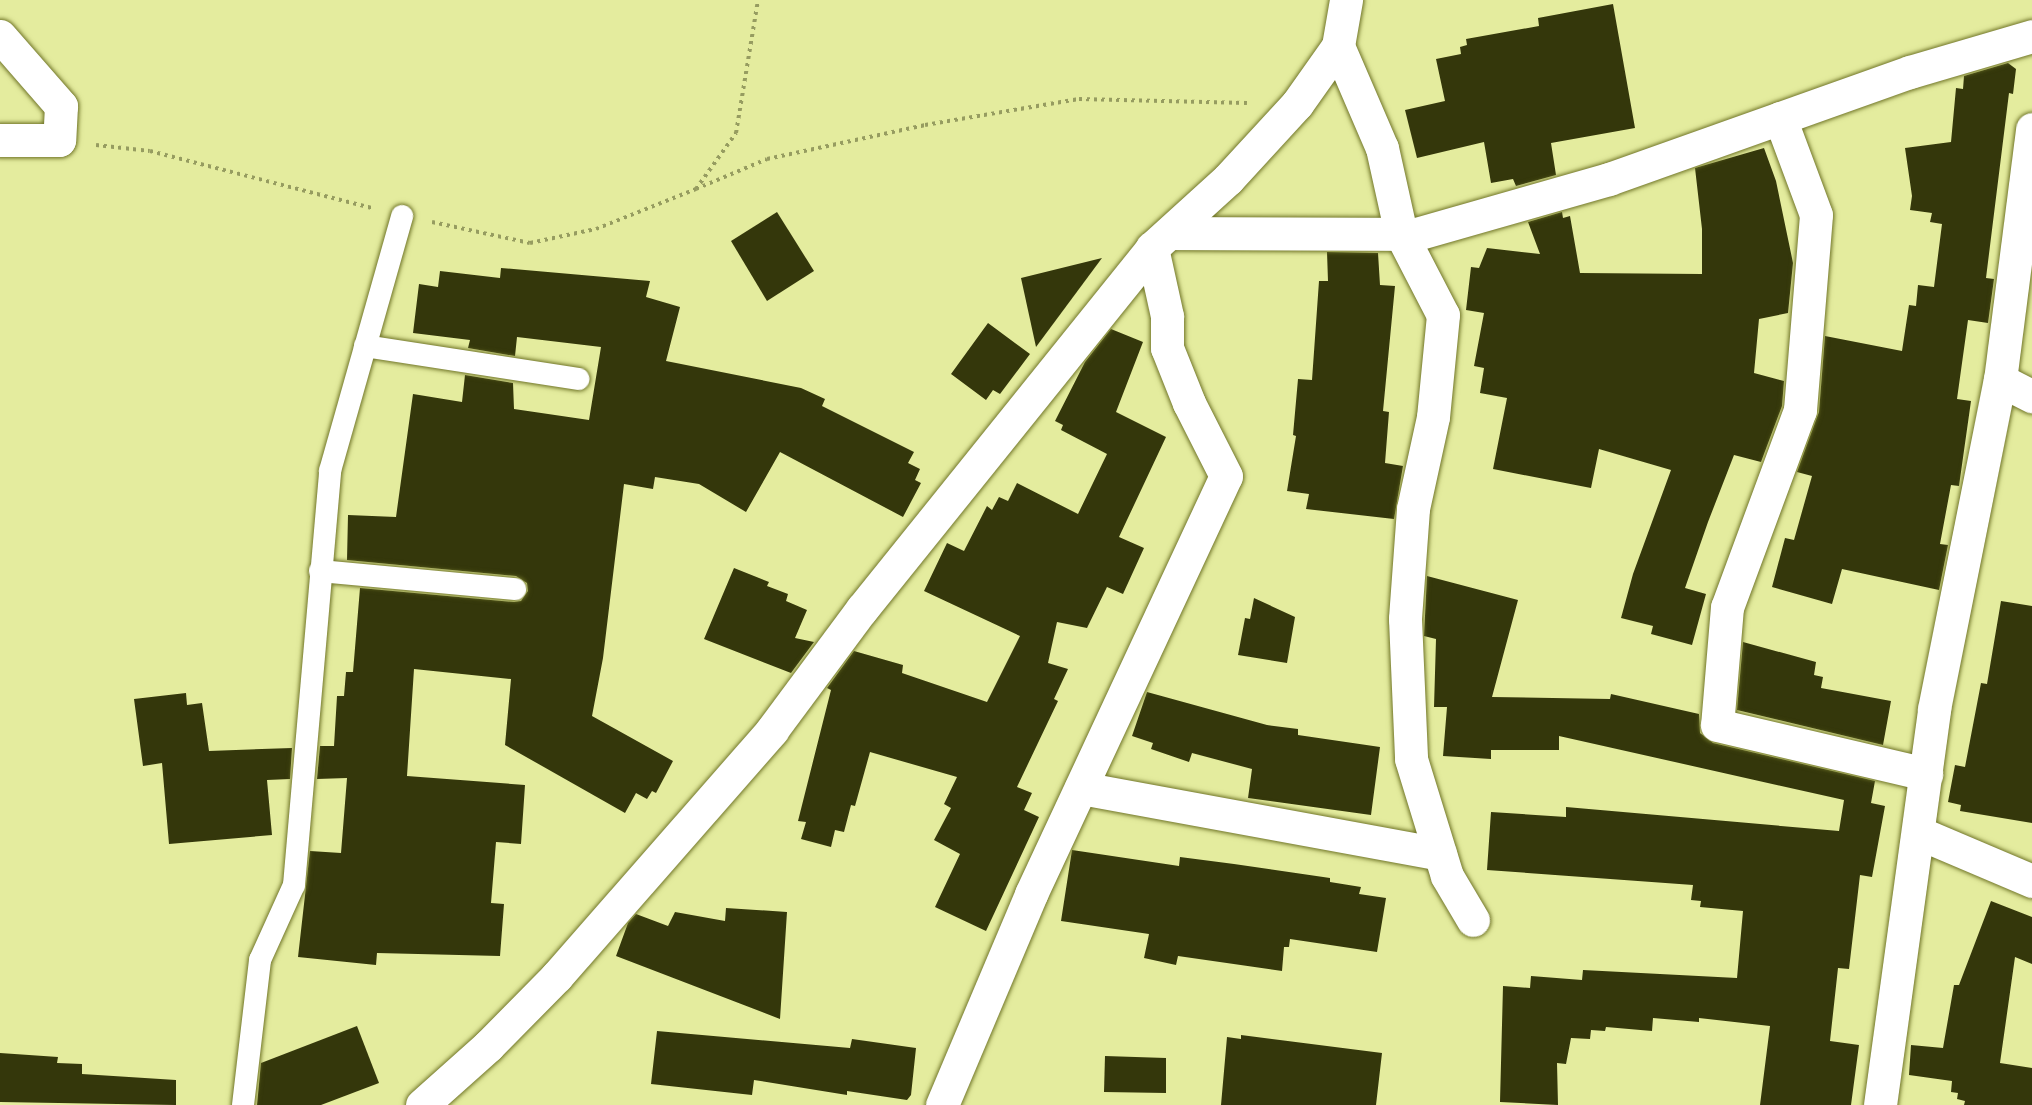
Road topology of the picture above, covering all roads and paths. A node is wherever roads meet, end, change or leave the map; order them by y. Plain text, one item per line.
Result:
1 (758, 0) edge
2 (1346, 0) edge
3 (0, 36) edge
4 (2032, 36) edge
5 (1338, 46) junction
6 (1297, 104) junction
7 (1780, 118) junction
8 (2032, 129) edge
9 (0, 140) edge
10 (59, 140) junction
11 (696, 189) junction
12 (402, 216) junction
13 (1401, 234) junction
14 (1162, 241) junction
15 (365, 346) junction
16 (578, 379) dead end
17 (2000, 380) junction
18 (2032, 396) edge
19 (320, 572) junction
20 (515, 589) dead end
21 (1926, 774) junction
22 (1081, 788) junction
23 (1919, 834) junction
24 (1440, 854) junction
25 (2032, 881) edge
26 (1473, 920) dead end
27 (243, 1105) edge
28 (422, 1105) edge
29 (942, 1105) edge
30 (1880, 1105) edge

1 - 11 path
2 - 5 street
3 - 10 street
4 - 7 street
5 - 6 street
5 - 13 street
6 - 11 path
6 - 14 street
7 - 13 street
7 - 21 street
8 - 17 street
9 - 10 street
10 - 12 path
11 - 12 path
12 - 15 lane
13 - 14 street
13 - 24 street
14 - 22 street
14 - 28 street
15 - 16 lane
15 - 19 lane
17 - 18 street
17 - 21 street
19 - 20 lane
19 - 27 lane
21 - 23 street
22 - 24 street
22 - 29 street
23 - 25 street
23 - 30 street
24 - 26 street

